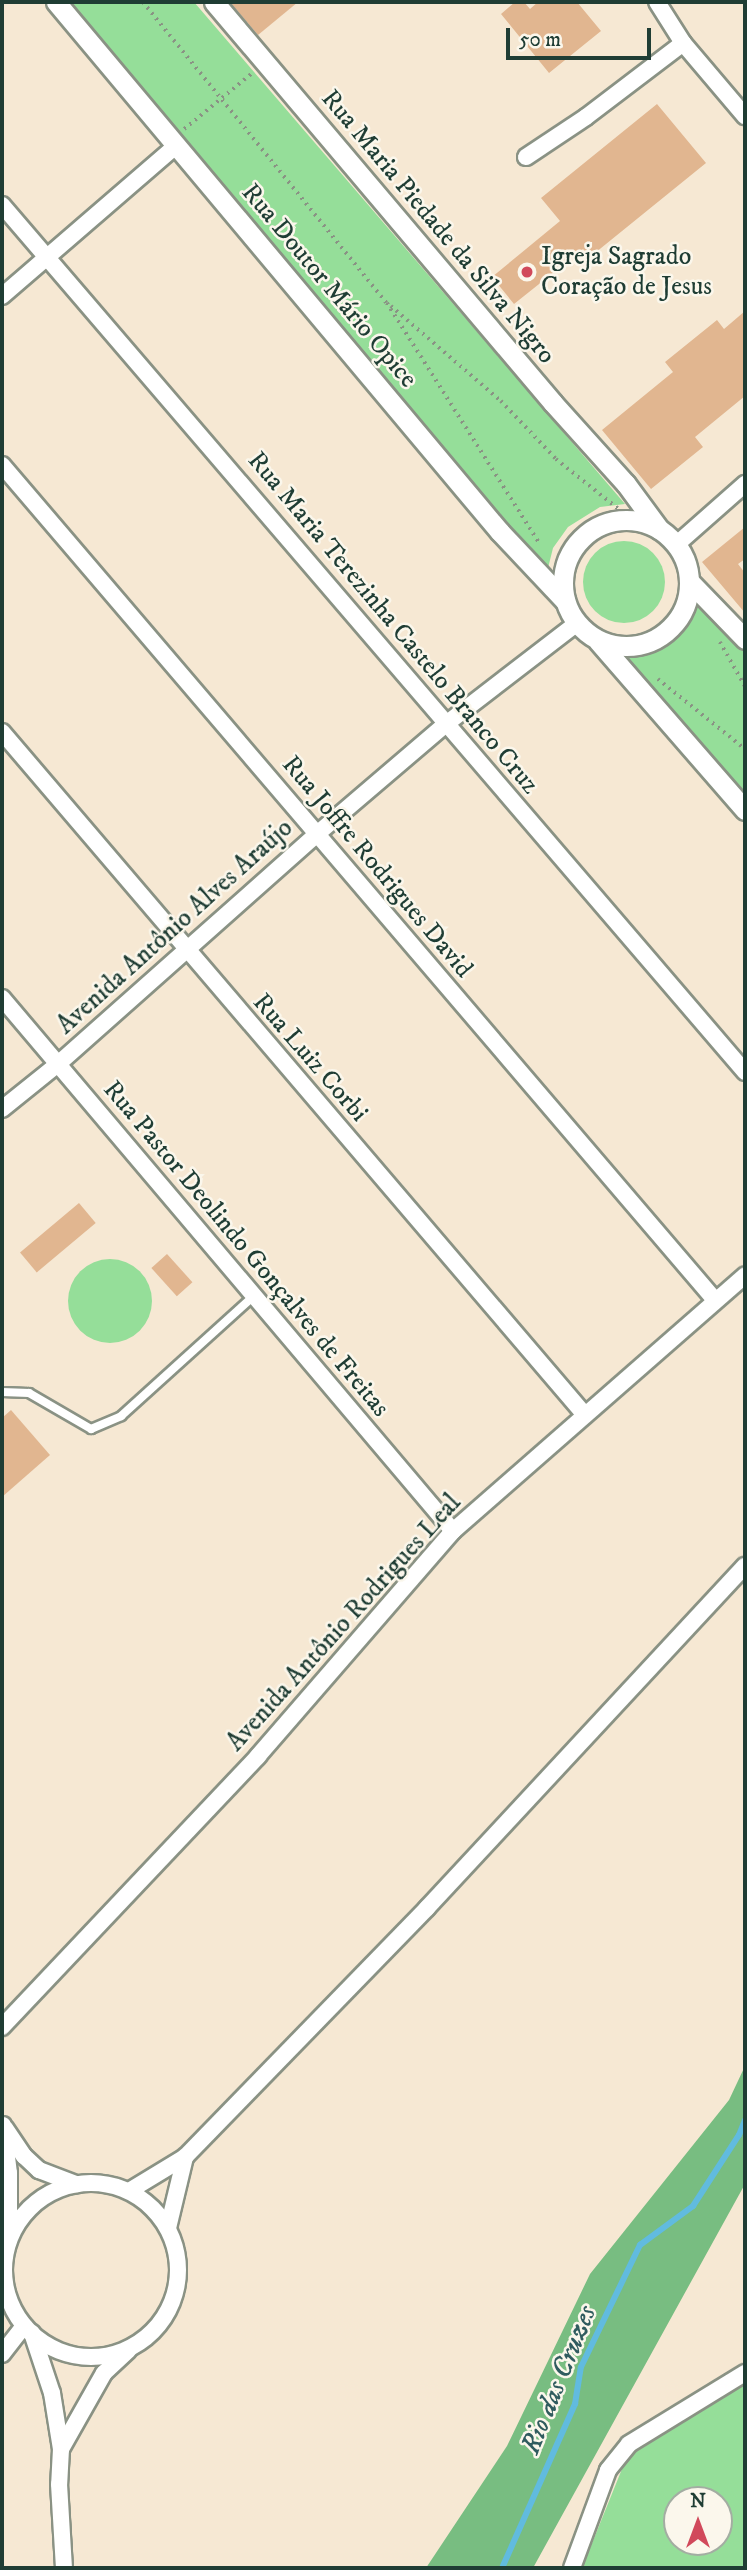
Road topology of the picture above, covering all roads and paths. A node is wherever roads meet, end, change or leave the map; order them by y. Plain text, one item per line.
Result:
1 (57, 2) edge
2 (142, 2) edge
3 (214, 2) edge
4 (657, 2) edge
5 (683, 43) junction
6 (264, 63) junction
7 (221, 99) junction
8 (745, 116) edge
9 (174, 142) junction
10 (526, 157) dead end
11 (2, 205) edge
12 (49, 257) junction
13 (2, 296) edge
14 (387, 303) junction
15 (2, 465) edge
16 (745, 484) edge
17 (632, 520) junction
18 (659, 529) junction
19 (540, 544) dead end
20 (677, 544) junction
21 (689, 581) junction
22 (565, 601) junction
23 (577, 624) junction
24 (745, 639) edge
25 (597, 640) junction
26 (650, 672) dead end
27 (446, 724) junction
28 (2, 732) edge
29 (745, 749) edge
30 (745, 810) edge
31 (317, 834) junction
32 (185, 950) junction
33 (2, 998) edge
34 (58, 1064) junction
35 (745, 1072) edge
36 (2, 1109) edge
37 (745, 1275) edge
38 (254, 1296) junction
39 (715, 1300) junction
40 (2, 1392) edge
41 (584, 1414) junction
42 (453, 1531) junction
43 (745, 1566) edge
44 (2, 2027) edge
45 (2, 2124) edge
46 (185, 2157) junction
47 (76, 2184) junction
48 (129, 2191) junction
49 (168, 2228) junction
50 (9, 2240) junction
51 (3, 2270) edge
52 (28, 2330) junction
53 (130, 2349) junction
54 (2, 2354) edge
55 (745, 2373) edge
56 (61, 2449) junction
57 (64, 2568) edge
58 (572, 2568) edge

1 - 9 street, Rua Doutor Mário Opice
2 - 7 path
3 - 6 street, Rua Maria Piedade da Silva Nigro
4 - 5 street
5 - 8 street
5 - 10 street
6 - 7 path
6 - 18 street, Rua Maria Piedade da Silva Nigro
7 - 9 path
7 - 14 path
9 - 12 street
9 - 22 street, Rua Doutor Mário Opice
11 - 12 street, Rua Maria Terezinha Castelo Branco Cruz
12 - 13 street
12 - 27 street, Rua Maria Terezinha Castelo Branco Cruz
14 - 17 path
14 - 19 path
15 - 31 street, Rua Joffre Rodrigues David
16 - 20 street
17 - 18 street
17 - 22 street
18 - 20 street
20 - 21 street
21 - 24 street
21 - 25 street
22 - 23 street
23 - 25 street
23 - 27 street, Avenida Antônio Alves Araújo
25 - 30 street
26 - 29 path
27 - 31 street, Avenida Antônio Alves Araújo
27 - 35 street, Rua Maria Terezinha Castelo Branco Cruz
28 - 32 street, Rua Luiz Corbi
31 - 32 street, Avenida Antônio Alves Araújo
31 - 39 street, Rua Joffre Rodrigues David
32 - 34 street, Avenida Antônio Alves Araújo
32 - 41 street, Rua Luiz Corbi
33 - 34 street, Rua Pastor Deolindo Gonçalves de Freitas
34 - 36 street, Avenida Antônio Alves Araújo
34 - 38 street, Rua Pastor Deolindo Gonçalves de Freitas
37 - 39 street, Avenida Antônio Rodrigues Leal
38 - 40 lane
38 - 42 street, Rua Pastor Deolindo Gonçalves de Freitas
39 - 41 street, Avenida Antônio Rodrigues Leal
41 - 42 street, Avenida Antônio Rodrigues Leal
42 - 44 street, Avenida Antônio Rodrigues Leal
43 - 46 street
45 - 47 street
45 - 50 street
46 - 48 street
46 - 49 street
47 - 48 street
47 - 50 street
48 - 49 street
49 - 53 street
50 - 51 street
51 - 52 street
52 - 53 street
52 - 54 street
52 - 56 street
53 - 56 street
55 - 58 street
56 - 57 street

